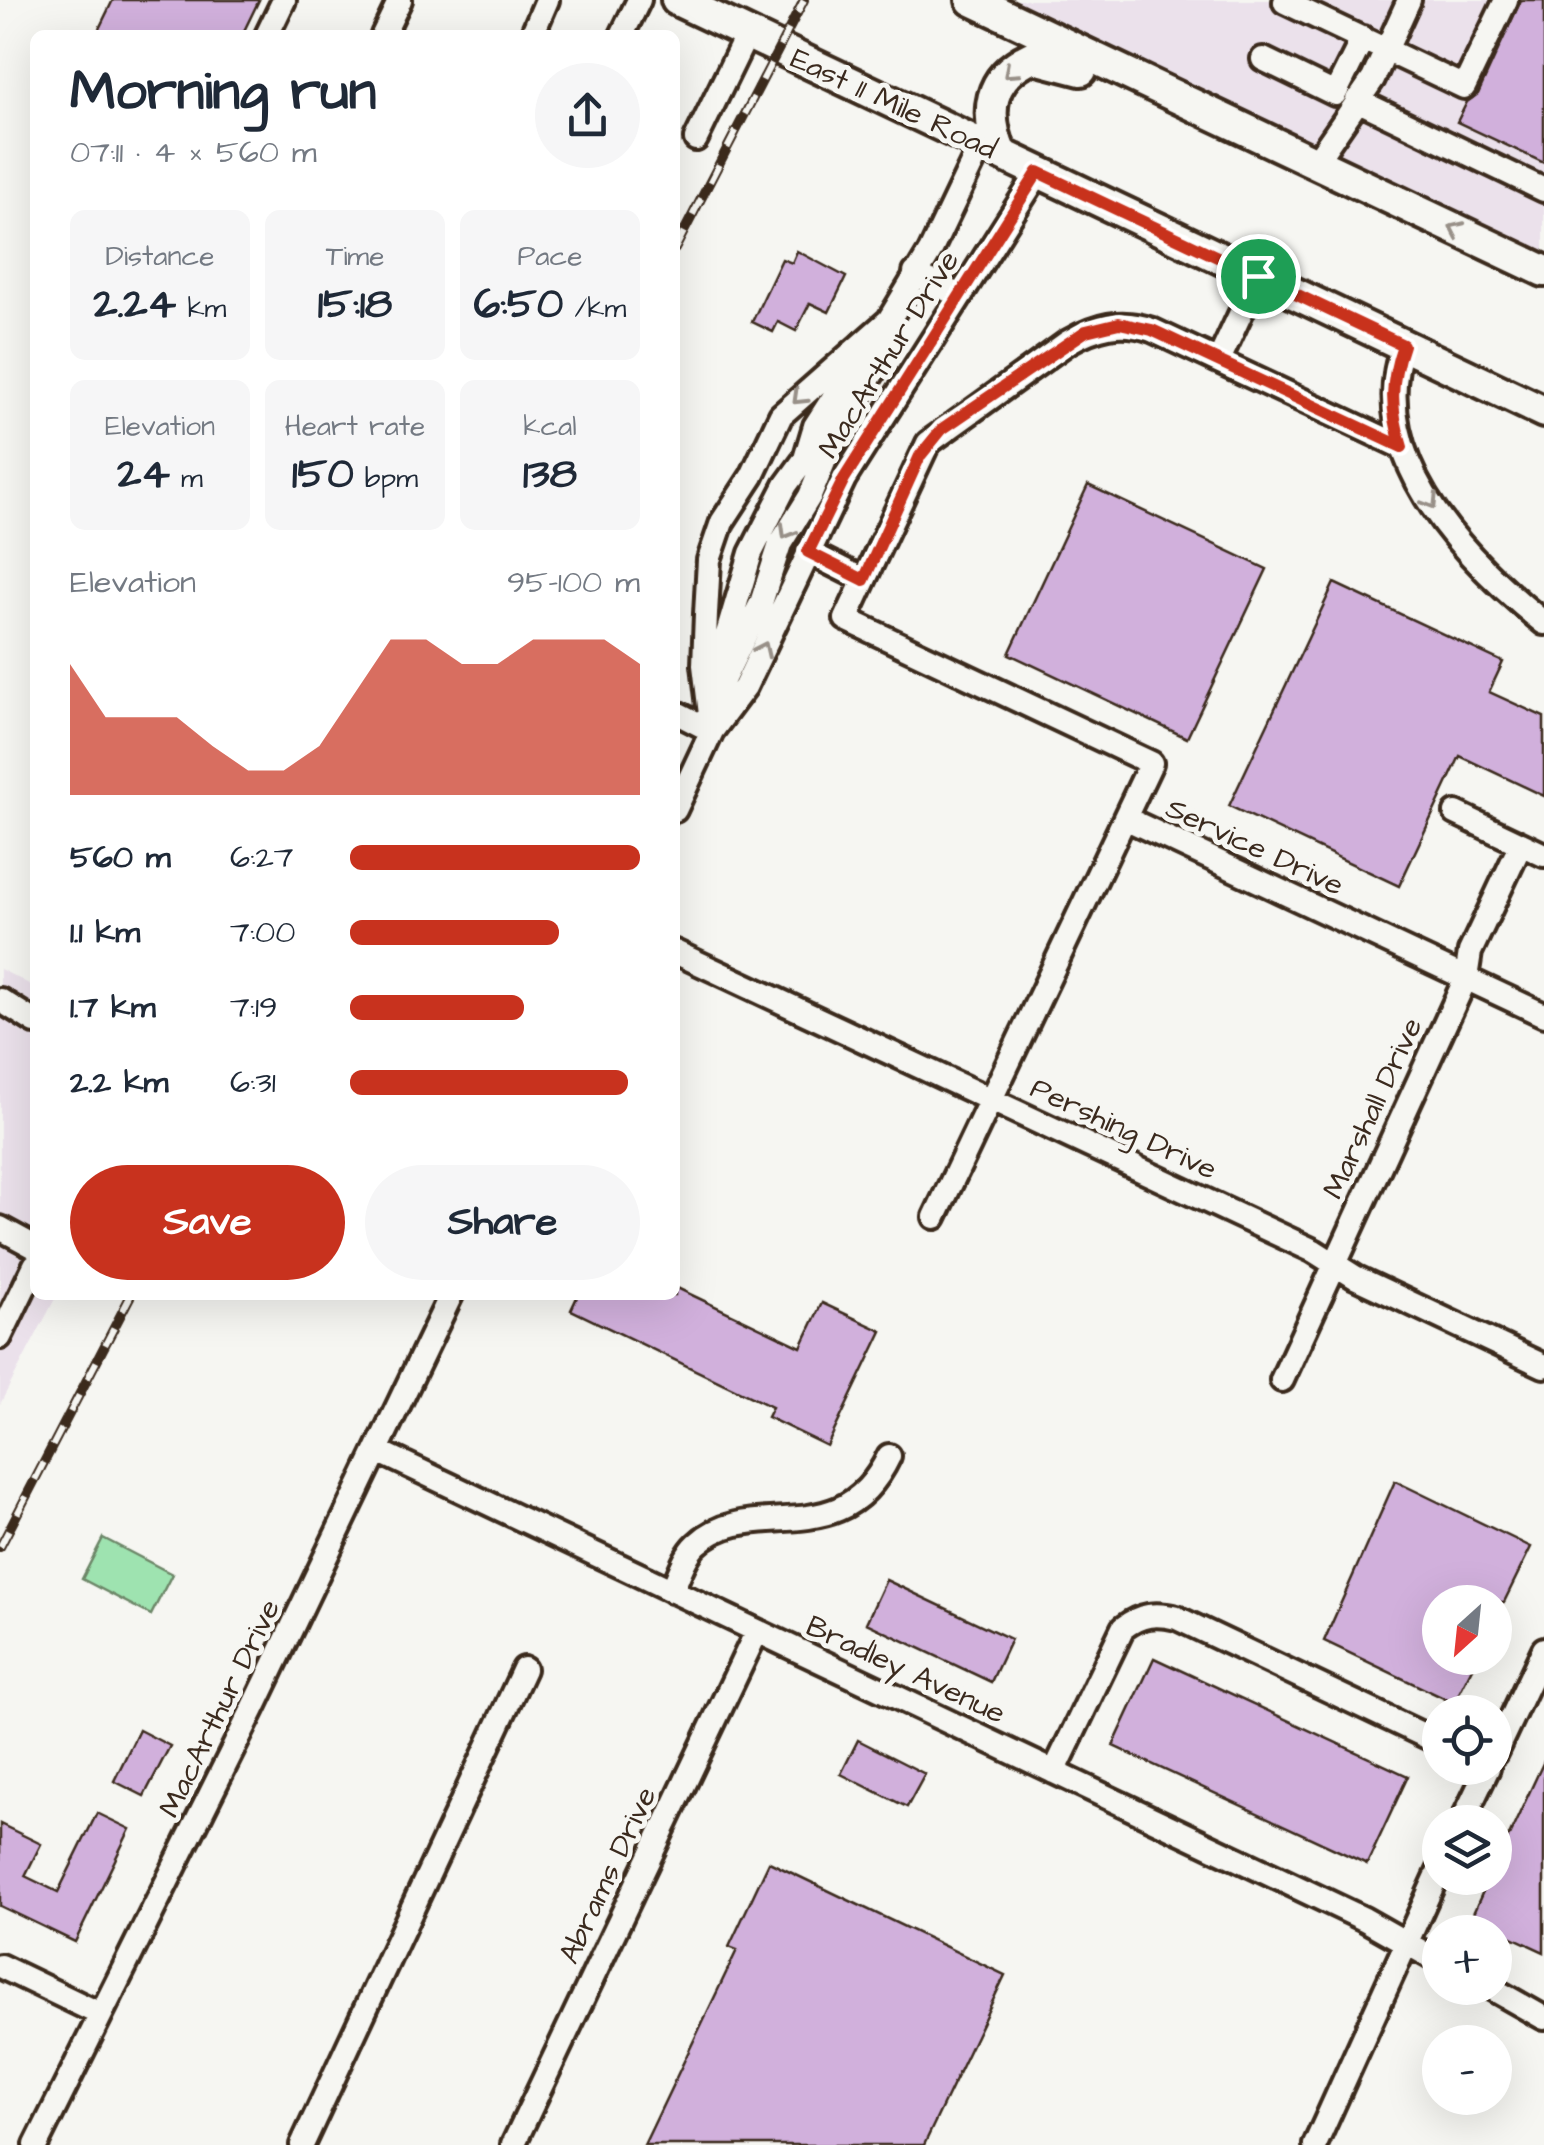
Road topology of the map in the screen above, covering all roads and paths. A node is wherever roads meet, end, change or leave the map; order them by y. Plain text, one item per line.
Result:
1 (284, 0) edge
2 (400, 0) edge
3 (546, 0) edge
4 (639, 0) edge
5 (677, 0) edge
6 (972, 0) edge
7 (1409, 0) edge
8 (1506, 0) edge
9 (1285, 2) edge
10 (269, 30) edge
11 (386, 30) edge
12 (534, 30) edge
13 (624, 30) edge
14 (747, 34) junction
15 (1363, 38) junction
16 (1386, 50) junction
17 (1263, 58) dead end
18 (1357, 100) junction
19 (696, 138) dead end
20 (991, 149) junction
21 (1315, 162) junction
22 (1038, 172) junction
23 (1356, 182) junction
24 (1544, 190) edge
25 (1544, 271) edge
26 (915, 272) junction
27 (1258, 276) junction
28 (959, 296) junction
29 (881, 327) junction
30 (1403, 345) junction
31 (1219, 360) junction
32 (1544, 394) edge
33 (1544, 412) edge
34 (1402, 447) junction
35 (808, 552) junction
36 (864, 580) junction
37 (1544, 622) edge
38 (680, 713) edge
39 (711, 719) junction
40 (680, 797) edge
41 (1456, 813) dead end
42 (1125, 818) junction
43 (1521, 844) junction
44 (1544, 855) edge
45 (680, 954) edge
46 (1466, 978) junction
47 (0, 1000) edge
48 (1544, 1015) edge
49 (30, 1019) edge
50 (991, 1099) junction
51 (935, 1218) dead end
52 (0, 1228) edge
53 (30, 1244) edge
54 (1336, 1265) junction
55 (30, 1275) edge
56 (449, 1300) edge
57 (0, 1337) edge
58 (1544, 1366) edge
59 (1282, 1380) dead end
60 (378, 1451) junction
61 (889, 1456) dead end
62 (672, 1591) junction
63 (757, 1631) junction
64 (1544, 1650) edge
65 (524, 1669) dead end
66 (1512, 1717) edge
67 (1422, 1734) edge
68 (1054, 1772) junction
69 (1428, 1895) edge
70 (1406, 1945) junction
71 (1422, 1953) edge
72 (0, 1966) edge
73 (1512, 2000) edge
74 (100, 2014) junction
75 (1544, 2018) edge
76 (36, 2145) edge
77 (302, 2145) edge
78 (513, 2145) edge
79 (1315, 2145) edge

1 - 10 street
2 - 11 street
3 - 12 street
4 - 13 street
5 - 14 main road, East 11 Mile Road
6 - 21 main road
7 - 16 street
8 - 16 street
9 - 15 street
14 - 19 street
14 - 20 main road, East 11 Mile Road
15 - 16 street
15 - 17 street
16 - 18 street
18 - 21 street
18 - 24 street
20 - 22 main road, East 11 Mile Road
23 -> 20 main road
20 - 26 street, MacArthur Drive
21 - 23 main road
22 - 27 main road, East 11 Mile Road
22 - 28 street, MacArthur Drive
25 -> 23 main road
26 - 28 street
26 - 29 street, MacArthur Drive
27 - 30 main road, East 11 Mile Road
27 - 31 street
28 - 35 street, MacArthur Drive
29 -> 39 street
29 -> 39 street
30 - 32 main road
30 - 33 main road, East 11 Mile Road
30 - 34 street
31 - 34 street
31 - 36 street
34 -> 37 street
35 - 36 street
39 -> 35 street, MacArthur Drive
36 - 42 street, Service Drive
38 - 39 street
39 - 40 street, MacArthur Drive
41 - 43 street
42 - 46 street, Service Drive
42 - 50 street
43 - 44 street
43 - 46 street, Marshall Drive
45 - 50 street, Pershing Drive
46 - 48 street, Service Drive
46 - 54 street, Marshall Drive
47 - 49 street
50 - 51 street
50 - 54 street, Pershing Drive
52 - 53 street
54 - 58 street, Pershing Drive
54 - 59 street, Marshall Drive
55 - 57 street
56 - 60 street, MacArthur Drive
60 - 62 street, Bradley Avenue
60 - 74 street, MacArthur Drive
61 - 62 street
62 - 63 street, Bradley Avenue
63 - 68 street, Bradley Avenue
63 - 78 street, Abrams Drive
64 - 66 street
65 - 77 street
67 - 68 street
68 - 70 street, Bradley Avenue
69 - 70 street
70 - 71 street, Bradley Avenue
70 - 79 street
72 - 74 street
73 - 75 street
74 - 76 street, MacArthur Drive

